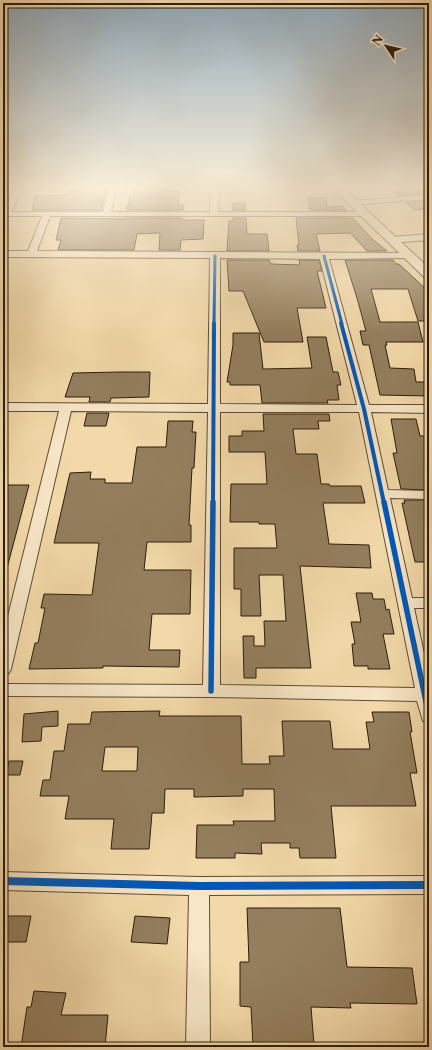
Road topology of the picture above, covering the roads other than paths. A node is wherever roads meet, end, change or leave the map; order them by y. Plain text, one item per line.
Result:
1 (39, 236) edge
2 (387, 236) edge
3 (429, 237) edge
4 (391, 240) junction
5 (3, 254) edge
6 (32, 254) junction
7 (406, 254) junction
8 (215, 256) junction
9 (324, 256) junction
10 (429, 275) edge
11 (3, 407) edge
12 (66, 408) junction
13 (214, 408) junction
14 (364, 409) junction
15 (429, 409) edge
16 (382, 494) junction
17 (429, 495) edge
18 (405, 603) junction
19 (429, 603) edge
20 (3, 669) edge
21 (3, 690) edge
22 (211, 691) junction
23 (427, 695) edge
24 (429, 716) edge
25 (3, 881) edge
26 (429, 885) edge
27 (199, 886) junction
28 (198, 1047) edge

1 - 6 street
2 - 4 street
3 - 4 street
4 - 7 street
5 - 6 street
6 - 8 street
7 - 9 street
7 - 10 street
8 - 9 street
8 - 13 street
9 - 14 street
11 - 12 street
12 - 13 street
12 - 20 street
13 - 14 street
13 - 22 street
14 - 15 street
14 - 16 street
16 - 17 street
16 - 18 street
18 - 19 street
18 - 23 street
21 - 22 street
22 - 23 street
23 - 24 street
25 - 27 street
26 - 27 street
27 - 28 street

